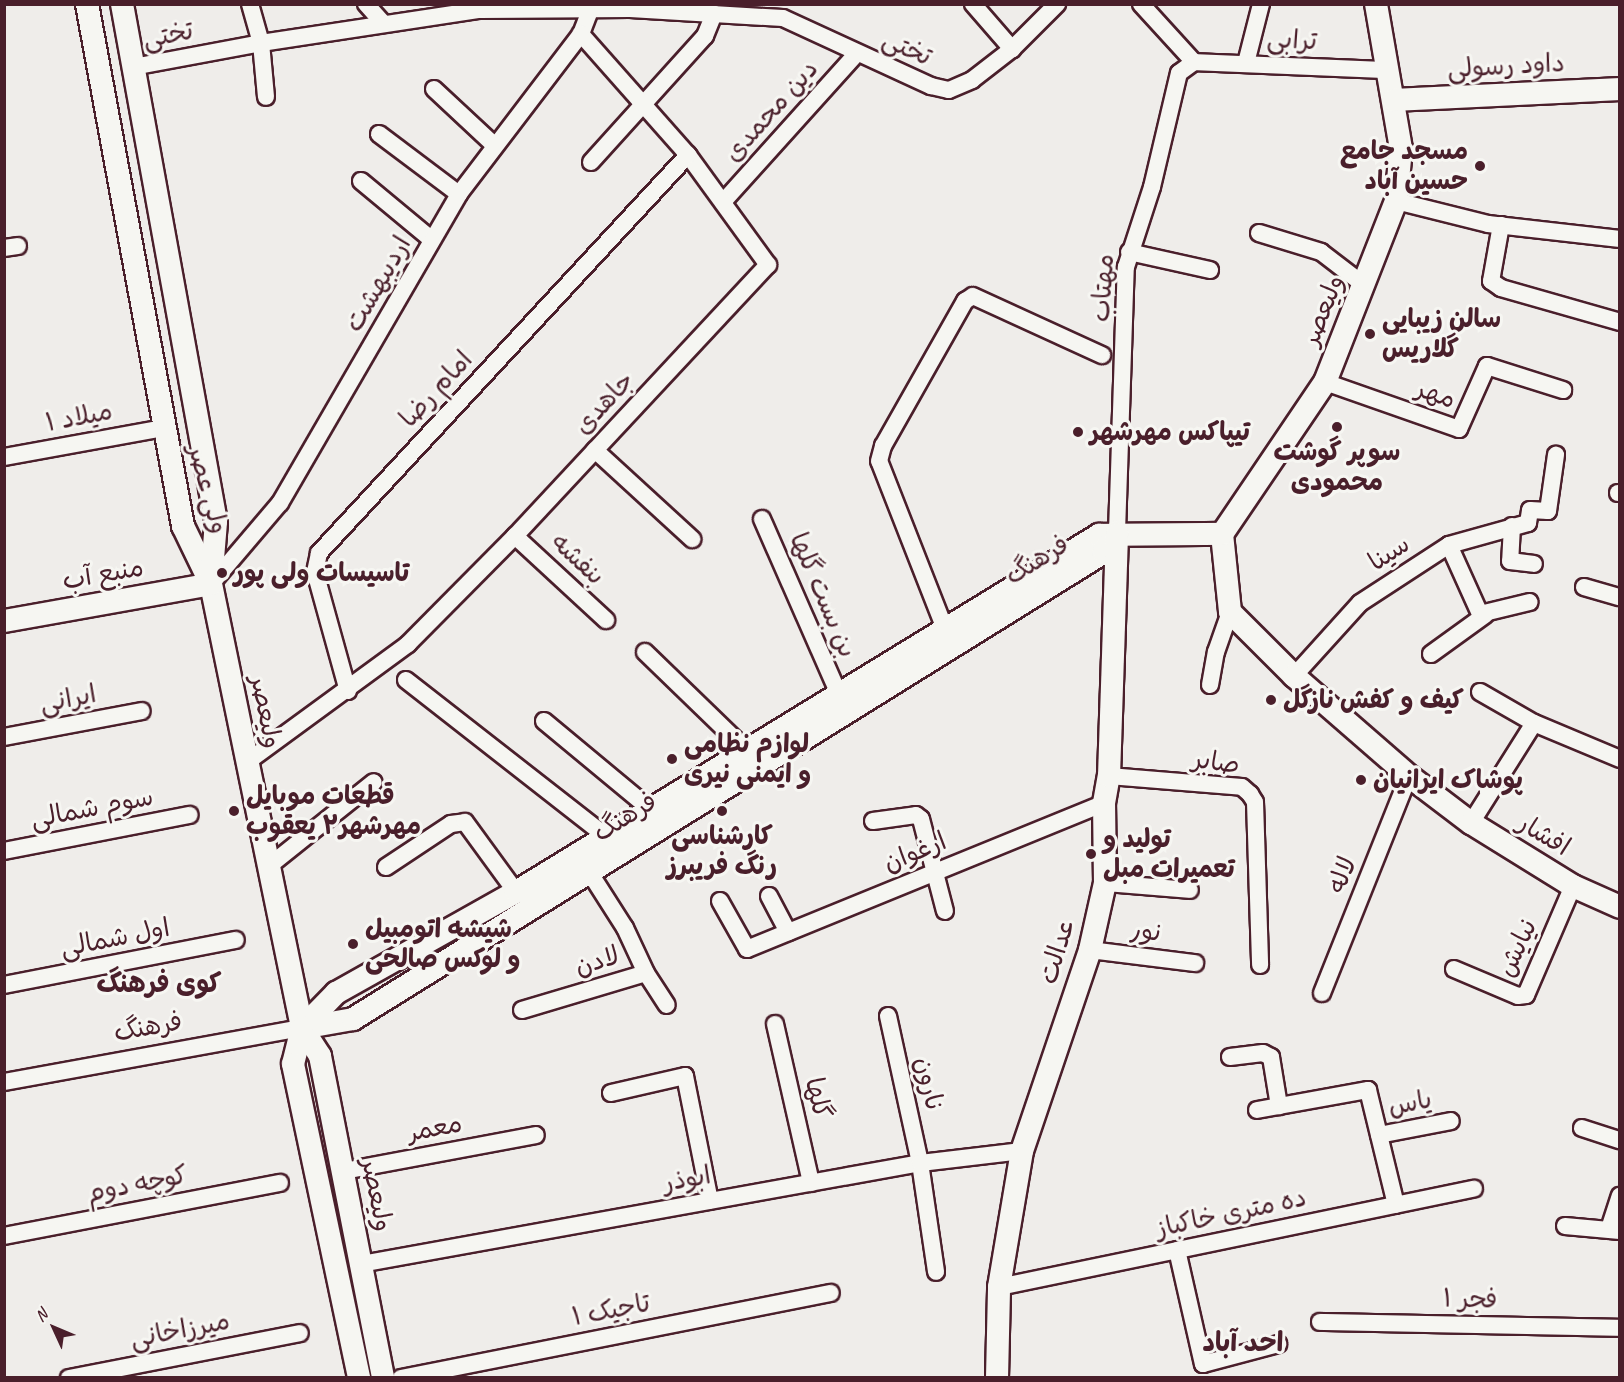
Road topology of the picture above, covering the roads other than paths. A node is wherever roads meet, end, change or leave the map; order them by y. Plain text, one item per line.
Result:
1 (87, 4) edge
2 (122, 4) edge
3 (250, 4) edge
4 (366, 4) edge
5 (973, 4) edge
6 (1057, 4) edge
7 (1141, 4) edge
8 (1261, 4) edge
9 (1376, 4) edge
10 (631, 7) edge
11 (590, 10) junction
12 (714, 14) junction
13 (384, 24) junction
14 (582, 34) junction
15 (261, 43) junction
16 (1011, 49) junction
17 (857, 53) junction
18 (1194, 62) junction
19 (1246, 63) junction
20 (133, 68) junction
21 (1388, 70) junction
22 (434, 88) dead end
23 (1620, 89) edge
24 (266, 97) dead end
25 (1394, 100) junction
26 (644, 106) junction
27 (379, 134) dead end
28 (494, 145) junction
29 (688, 155) junction
30 (591, 162) dead end
31 (361, 181) dead end
32 (459, 194) junction
33 (1396, 201) junction
34 (723, 202) junction
35 (1501, 225) junction
36 (1259, 233) dead end
37 (1620, 239) edge
38 (432, 240) junction
39 (1128, 252) junction
40 (1210, 270) dead end
41 (1364, 285) junction
42 (1620, 322) edge
43 (1102, 355) dead end
44 (1325, 382) junction
45 (1563, 390) dead end
46 (163, 428) junction
47 (595, 450) junction
48 (1556, 455) dead end
49 (4, 457) edge
50 (762, 519) dead end
51 (1512, 526) junction
52 (1117, 532) junction
53 (1222, 534) junction
54 (515, 536) junction
55 (692, 539) dead end
56 (1449, 545) junction
57 (1534, 564) dead end
58 (211, 584) junction
59 (1584, 587) dead end
60 (1620, 597) edge
61 (1530, 602) dead end
62 (1230, 612) junction
63 (1485, 615) junction
64 (606, 620) dead end
65 (4, 621) edge
66 (945, 628) junction
67 (645, 652) dead end
68 (1431, 654) dead end
69 (1294, 676) junction
70 (406, 680) dead end
71 (1210, 685) dead end
72 (348, 691) junction
73 (838, 692) junction
74 (1480, 692) dead end
75 (142, 711) dead end
76 (544, 721) dead end
77 (1534, 723) junction
78 (4, 737) edge
79 (745, 749) junction
80 (1620, 759) edge
81 (247, 762) junction
82 (1109, 776) junction
83 (1409, 776) junction
84 (374, 782) dead end
85 (1104, 803) junction
86 (650, 809) junction
87 (190, 815) dead end
88 (873, 821) dead end
89 (1471, 823) junction
90 (606, 836) junction
91 (4, 852) edge
92 (269, 866) junction
93 (386, 867) dead end
94 (934, 872) junction
95 (590, 873) junction
96 (1105, 883) junction
97 (1573, 886) junction
98 (1190, 890) dead end
99 (516, 892) junction
100 (769, 896) dead end
101 (720, 901) dead end
102 (1620, 907) edge
103 (945, 911) dead end
104 (788, 932) junction
105 (236, 940) dead end
106 (1090, 950) junction
107 (1195, 963) dead end
108 (1260, 965) dead end
109 (1454, 969) dead end
110 (646, 973) junction
111 (4, 985) edge
112 (1322, 993) dead end
113 (667, 1005) dead end
114 (522, 1010) dead end
115 (888, 1016) dead end
116 (775, 1024) dead end
117 (302, 1028) junction
118 (1230, 1057) dead end
119 (4, 1082) edge
120 (610, 1093) dead end
121 (1279, 1106) junction
122 (1257, 1110) dead end
123 (1451, 1121) dead end
124 (1582, 1128) dead end
125 (536, 1135) dead end
126 (1379, 1135) junction
127 (1620, 1140) edge
128 (1022, 1151) junction
129 (920, 1163) junction
130 (344, 1171) junction
131 (280, 1183) dead end
132 (811, 1183) junction
133 (1474, 1189) dead end
134 (1620, 1196) edge
135 (710, 1201) junction
136 (1396, 1205) junction
137 (1565, 1226) dead end
138 (1614, 1230) edge
139 (4, 1236) edge
140 (1177, 1250) junction
141 (361, 1264) junction
142 (936, 1272) dead end
143 (999, 1287) junction
144 (831, 1293) dead end
145 (1320, 1322) dead end
146 (1620, 1328) edge
147 (300, 1333) dead end
148 (1278, 1344) dead end
149 (69, 1377) edge
150 (359, 1377) edge
151 (383, 1377) edge
152 (401, 1377) edge
153 (997, 1377) edge

1 - 46 street, ولی عصر
2 - 20 street, ولی عصر
3 - 15 street
4 - 13 street
5 - 16 street
6 - 16 street, تختی
7 - 18 street
8 - 19 street
9 - 21 street, ولیعصر
10 - 11 street, تختی
10 - 12 street, تختی
11 - 13 street, تختی
11 - 14 street, اردیبهشت
12 - 17 street, تختی
12 - 26 street
13 - 15 street, تختی
14 - 26 street, جاهدی
14 - 28 street, اردیبهشت
15 - 20 street, تختی
15 - 24 street
16 - 17 street, تختی
17 - 34 street, دین محمدی
18 - 19 street, ترابی
18 - 39 street, مهتاب
19 - 21 street, ترابی
20 - 58 street, ولی عصر
21 - 25 street, ولیعصر
22 - 28 street
23 - 25 street, داود رسولی
25 - 33 street, ولیعصر
26 - 29 street, جاهدی
26 - 30 street
27 - 32 street
28 - 32 street, اردیبهشت
29 - 34 street, جاهدی
29 - 72 street, امام رضا
31 - 38 street
32 - 38 street, اردیبهشت
33 - 35 street
33 - 41 street, ولیعصر
34 - 47 street, جاهدی
35 - 37 street
35 - 42 street
36 - 41 street
38 - 58 street, اردیبهشت
39 - 40 street
39 - 52 street, مهتاب
41 - 44 street, ولیعصر
43 - 66 street
44 - 45 street, مهر
44 - 53 street, ولیعصر
46 - 49 street, میلاد ۱
46 - 58 street, ولی عصر
47 - 54 street, جاهدی
47 - 55 street
48 - 51 street, سینا
50 - 73 street, بن بست گلها
51 - 56 street, سینا
51 - 57 street
52 - 53 street, فرهنگ
52 - 66 street, فرهنگ
52 - 82 street, عدالت
52 - 95 street, فرهنگ
53 - 62 street
54 - 64 street, بنفشه
54 - 72 street, جاهدی
56 - 63 street
56 - 69 street, سینا
58 - 65 street, منبع آب
58 - 81 street, ولیعصر
59 - 60 street
61 - 63 street
62 - 69 street, افشار
62 - 71 street
63 - 68 street
66 - 73 street, فرهنگ
67 - 79 street
69 - 83 street, افشار
70 - 90 street
72 - 81 street, جاهدی
73 - 79 street, فرهنگ
74 - 77 street
75 - 78 street, ایرانی
76 - 86 street
77 - 80 street
77 - 89 street
79 - 86 street, فرهنگ
81 - 92 street, ولیعصر
82 - 85 street, عدالت
82 - 108 street, صابر
83 - 89 street, افشار
83 - 112 street, لاله
84 - 92 street
85 - 94 street, ارغوان
85 - 96 street, عدالت
86 - 90 street, فرهنگ
87 - 91 street, سوم شمالی
88 - 94 street
89 - 97 street, افشار
90 - 99 street, فرهنگ
92 - 117 street, ولیعصر
93 - 99 street
94 - 103 street
94 - 104 street, ارغوان
95 - 110 street, لادن
95 - 117 street, فرهنگ
96 - 98 street
96 - 106 street, عدالت
97 - 102 street, افشار
97 - 109 street, نیایش
99 - 117 street, فرهنگ
100 - 104 street
101 - 104 street, ارغوان
105 - 111 street, اول شمالی
106 - 107 street, نور
106 - 128 street, عدالت
110 - 113 street
110 - 114 street, لادن
115 - 129 street, نارون
116 - 132 street, گلها
117 - 119 street, فرهنگ
117 - 130 street, ولیعصر
117 - 150 street, ولیعصر
118 - 121 street
120 - 135 street
121 - 122 street
121 - 126 street
123 - 126 street, یاس
124 - 127 street
125 - 130 street, معمر
126 - 136 street
128 - 129 street, ابوذر
128 - 143 street, عدالت
129 - 132 street, ابوذر
129 - 142 street, نارون
130 - 141 street, ولیعصر
131 - 139 street, کوچه دوم
132 - 135 street, ابوذر
133 - 136 street, ده متری خاکباز
134 - 138 street
135 - 141 street, ابوذر
136 - 140 street, ده متری خاکباز
137 - 138 street
140 - 143 street, ده متری خاکباز
140 - 148 street
141 - 151 street, ولیعصر
143 - 153 street, عدالت
144 - 152 street, تاجیک ۱
145 - 146 street, فجر ۱
147 - 149 street, میرزاخانی

